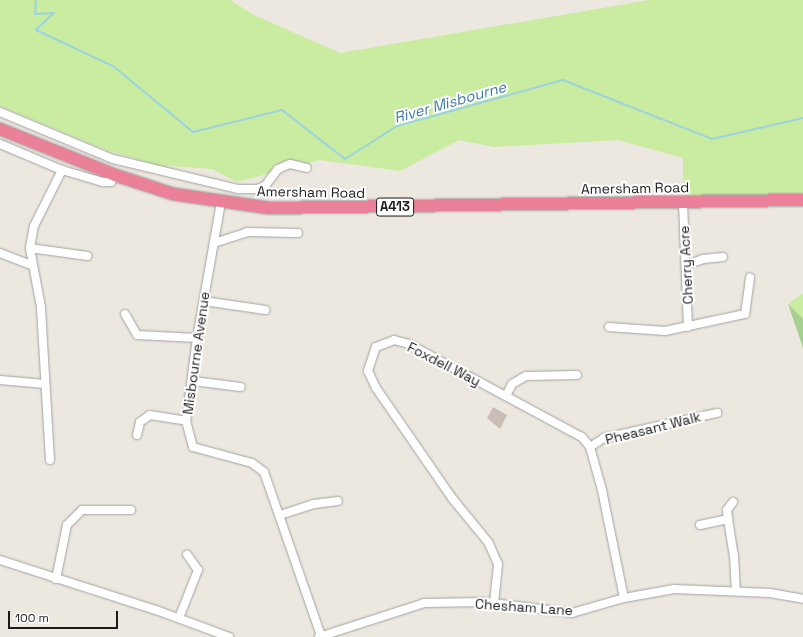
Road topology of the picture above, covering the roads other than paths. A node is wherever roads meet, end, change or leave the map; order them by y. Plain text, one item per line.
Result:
1 (0, 112) edge
2 (0, 129) edge
3 (0, 144) edge
4 (306, 168) dead end
5 (62, 170) junction
6 (115, 175) junction
7 (803, 200) edge
8 (221, 202) junction
9 (683, 203) junction
10 (298, 233) dead end
11 (214, 243) junction
12 (30, 248) junction
13 (0, 254) edge
14 (87, 256) dead end
15 (724, 257) dead end
16 (32, 264) junction
17 (686, 265) junction
18 (750, 277) dead end
19 (204, 300) junction
20 (265, 310) dead end
21 (125, 314) dead end
22 (609, 327) dead end
23 (688, 327) junction
24 (197, 338) junction
25 (577, 375) dead end
26 (0, 380) edge
27 (193, 380) junction
28 (45, 384) junction
29 (241, 387) dead end
30 (506, 396) junction
31 (717, 413) dead end
32 (186, 421) junction
33 (138, 436) dead end
34 (590, 447) junction
35 (50, 460) dead end
36 (338, 501) dead end
37 (733, 502) dead end
38 (130, 510) dead end
39 (280, 515) junction
40 (728, 519) junction
41 (700, 526) dead end
42 (187, 554) dead end
43 (0, 560) edge
44 (56, 579) junction
45 (736, 590) junction
46 (624, 598) junction
47 (803, 599) edge
48 (494, 603) junction
49 (179, 618) junction
50 (229, 637) edge
51 (320, 637) edge

1 - 4 street
2 - 6 highway, Amersham Road / A413
3 - 5 street
5 - 6 street
5 - 12 street
6 - 8 highway, Amersham Road / A413
7 - 9 highway, Amersham Road / A413
8 - 9 highway, Amersham Road / A413
8 - 11 street, Misbourne Avenue
9 - 17 street, Cherry Acre
10 - 11 street
11 - 19 street, Misbourne Avenue
12 - 14 street
12 - 16 street
13 - 16 street
15 - 17 street
16 - 28 street
17 - 23 street, Cherry Acre
18 - 23 street, Cherry Acre
19 - 20 street
19 - 24 street, Misbourne Avenue
21 - 24 street
22 - 23 street, Cherry Acre
24 - 27 street, Misbourne Avenue
25 - 30 street
26 - 28 street
27 - 29 street
27 - 32 street, Misbourne Avenue
28 - 35 street
30 - 34 street, Foxdell Way
30 - 48 street, Foxdell Way
31 - 34 street, Pheasant Walk
32 - 33 street
32 - 39 street, Misbourne Avenue
34 - 46 street
36 - 39 street
37 - 40 street
38 - 44 street
39 - 51 street, Misbourne Avenue
40 - 41 street
40 - 45 street
42 - 49 street
43 - 44 street
44 - 49 street
45 - 46 street, Chesham Lane
45 - 47 street, Chesham Lane
46 - 48 street, Chesham Lane
48 - 51 street, Chesham Lane
49 - 50 street

